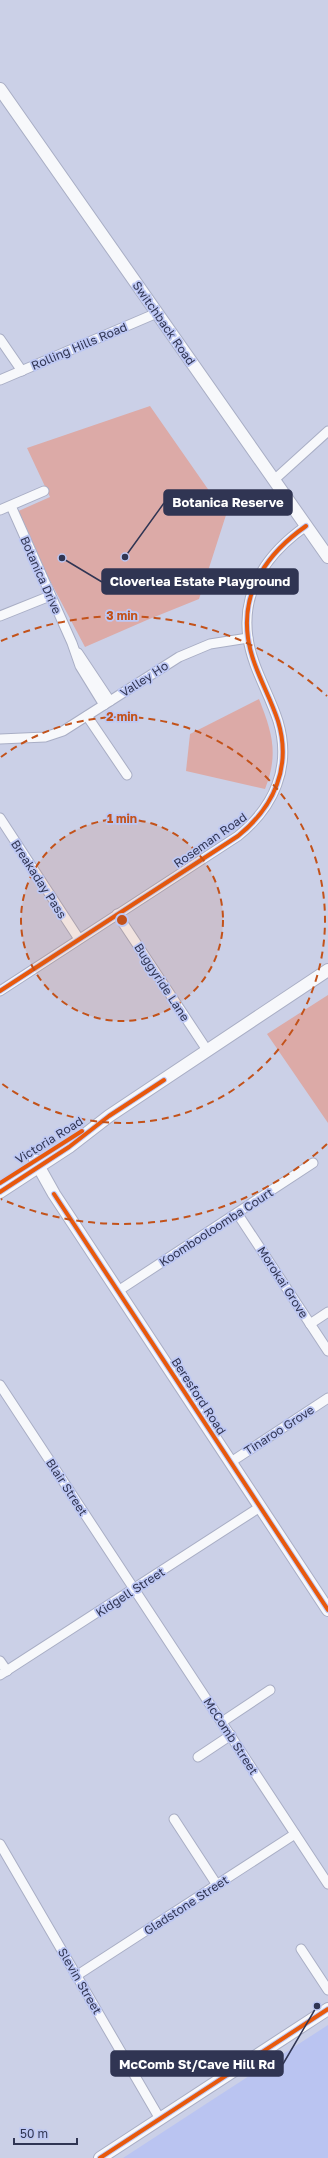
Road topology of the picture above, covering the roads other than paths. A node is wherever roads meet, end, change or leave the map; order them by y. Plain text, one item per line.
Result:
1 (0, 88) edge
2 (157, 313) junction
3 (0, 339) edge
4 (22, 371) junction
5 (0, 380) edge
6 (328, 431) edge
7 (274, 480) junction
8 (44, 491) dead end
9 (11, 506) junction
10 (0, 510) edge
11 (306, 526) junction
12 (328, 557) edge
13 (50, 596) junction
14 (0, 616) edge
15 (248, 638) junction
16 (107, 703) junction
17 (87, 716) junction
18 (0, 739) edge
19 (127, 775) dead end
20 (0, 818) edge
21 (117, 914) junction
22 (78, 939) junction
23 (328, 970) edge
24 (0, 991) edge
25 (207, 1050) junction
26 (313, 1162) dead end
27 (35, 1165) junction
28 (0, 1183) edge
29 (0, 1192) edge
30 (237, 1213) junction
31 (118, 1291) junction
32 (328, 1312) edge
33 (310, 1324) junction
34 (328, 1351) edge
35 (0, 1385) edge
36 (328, 1398) edge
37 (231, 1462) junction
38 (260, 1507) junction
39 (135, 1589) junction
40 (328, 1610) edge
41 (0, 1661) edge
42 (3, 1673) edge
43 (270, 1690) dead end
44 (222, 1722) junction
45 (231, 1735) junction
46 (198, 1758) dead end
47 (174, 1819) dead end
48 (295, 1834) junction
49 (0, 1844) edge
50 (328, 1884) edge
51 (217, 1885) junction
52 (301, 1949) dead end
53 (76, 1976) junction
54 (328, 1990) edge
55 (328, 2010) edge
56 (160, 2119) junction
57 (100, 2158) edge

1 - 2 main road, Switchback Road
2 - 4 street, Rolling Hills Road
2 - 7 main road, Switchback Road
3 - 4 street
4 - 5 street, Rolling Hills Road
6 - 7 street
7 - 11 main road, Switchback Road
8 - 9 street
9 - 10 street
9 - 13 street, Botanica Drive
11 - 12 main road, Switchback Road
11 - 15 street, Roseman Road
13 - 14 street
13 - 16 street, Botanica Drive
15 - 16 street, Valley Ho
15 - 21 street, Roseman Road
16 - 17 street, Valley Ho
17 - 18 street, Valley Ho
17 - 19 street
20 - 22 street, Breakaday Pass
21 - 22 street, Roseman Road
21 - 25 street, Buggyride Lane
22 - 24 street, Roseman Road
23 - 25 main road, Victoria Road
25 - 27 main road, Victoria Road
26 - 30 street, Koombooloomba Court
27 - 28 main road, Victoria Road
27 - 29 main road, Victoria Road
27 - 31 main road, Beresford Road
30 - 31 street, Koombooloomba Court
30 - 33 street, Morokai Grove
31 - 37 main road, Beresford Road
32 - 33 street
33 - 34 street, Morokai Grove
35 - 39 street, Blair Street
36 - 37 street, Tinaroo Grove
37 - 38 main road, Beresford Road
38 - 39 street, Kidgell Street
38 - 40 main road, Beresford Road
39 - 42 street, Kidgell Street
39 - 44 street, McComb Street
41 - 42 street
43 - 44 street
44 - 45 street, McComb Street
45 - 46 street
45 - 48 street, McComb Street
47 - 51 street
48 - 50 street, McComb Street
48 - 51 street, Gladstone Street
49 - 53 street, Slevin Street
51 - 53 street, Gladstone Street
52 - 54 street
53 - 56 street, Slevin Street
55 - 56 main road
56 - 57 main road

